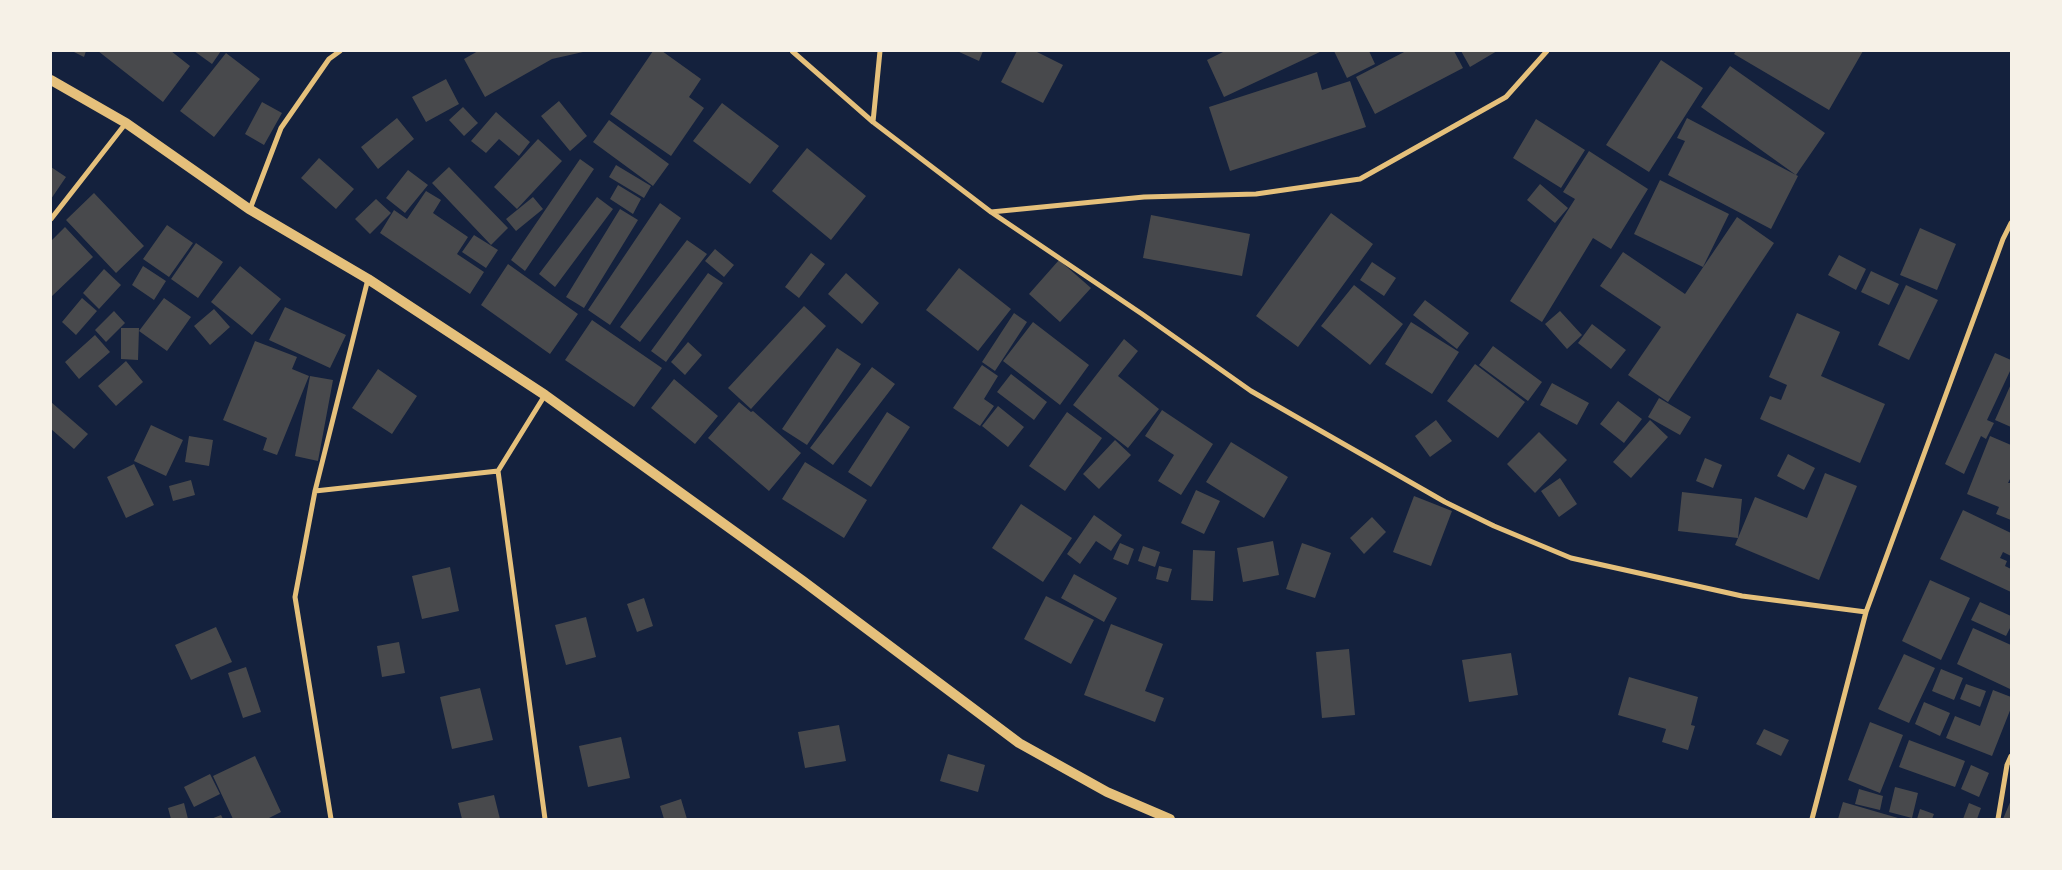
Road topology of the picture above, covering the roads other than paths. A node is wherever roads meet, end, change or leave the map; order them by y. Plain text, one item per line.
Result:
1 (340, 51) edge
2 (792, 51) edge
3 (880, 51) edge
4 (1547, 51) edge
5 (51, 80) edge
6 (873, 122) junction
7 (126, 123) junction
8 (249, 209) junction
9 (991, 212) junction
10 (51, 219) edge
11 (2011, 223) edge
12 (368, 279) junction
13 (545, 395) junction
14 (498, 471) junction
15 (315, 491) junction
16 (1866, 612) junction
17 (2011, 756) edge
18 (331, 819) edge
19 (545, 819) edge
20 (1170, 819) edge
21 (1812, 819) edge
22 (1998, 819) edge

1 - 8 street
2 - 6 street
3 - 6 street
4 - 9 street
5 - 7 main road
6 - 9 street
7 - 8 main road
7 - 10 street
8 - 12 main road
9 - 16 street
11 - 16 street
12 - 13 main road
12 - 15 street
13 - 14 street
13 - 20 main road
14 - 15 street
14 - 19 street
15 - 18 street
16 - 21 street
17 - 22 street

